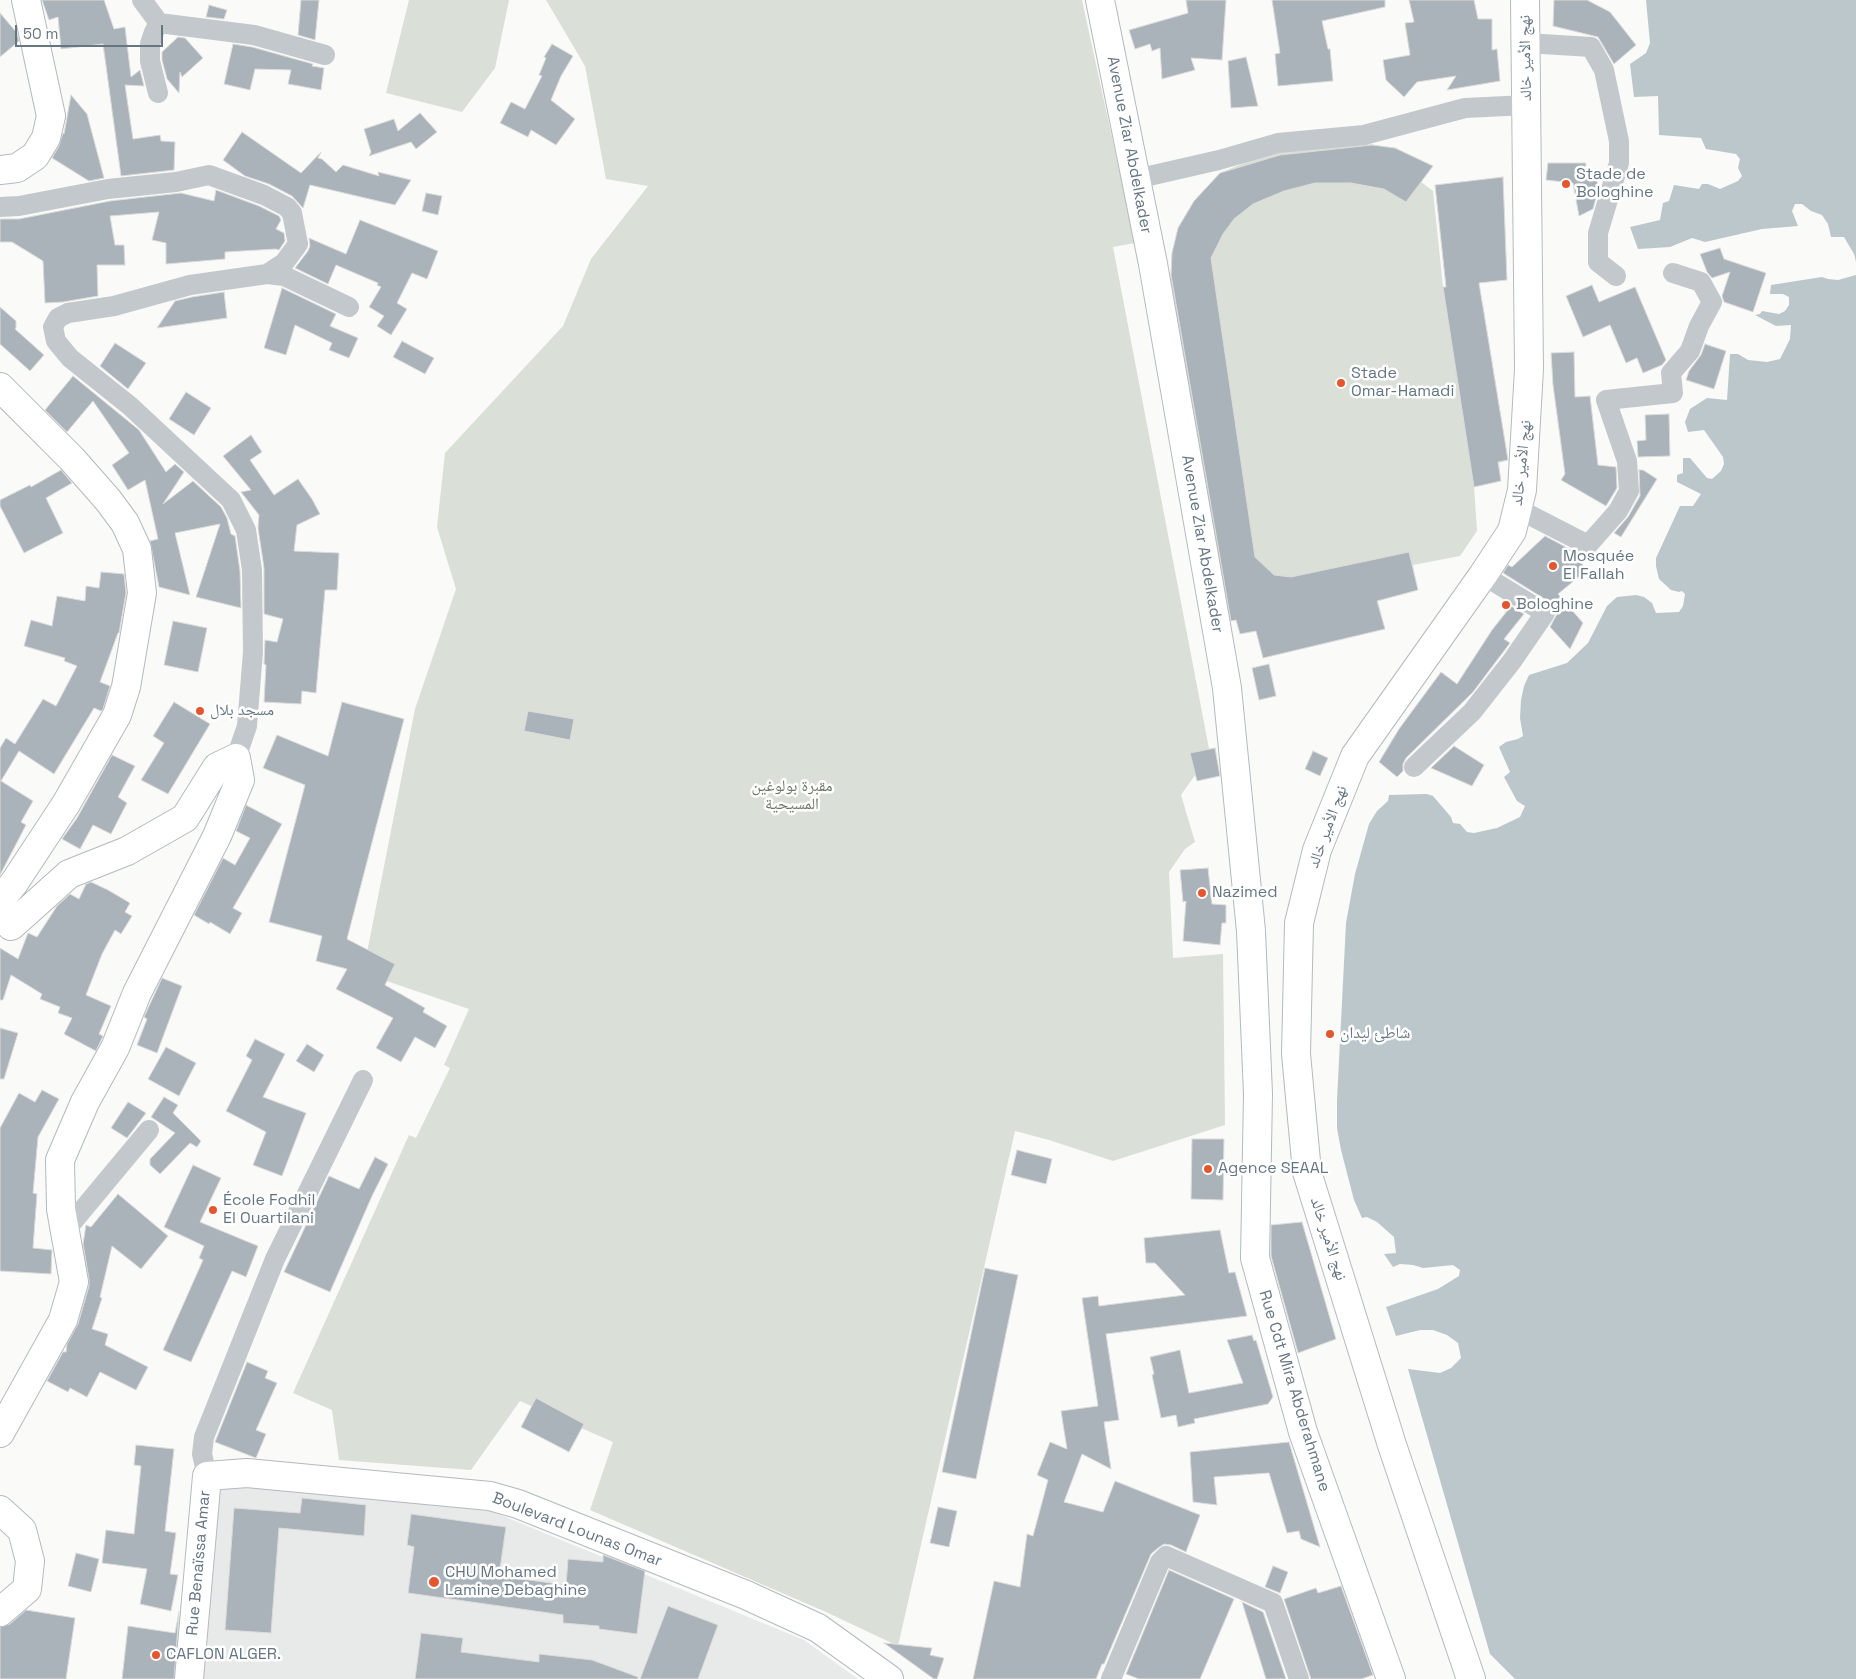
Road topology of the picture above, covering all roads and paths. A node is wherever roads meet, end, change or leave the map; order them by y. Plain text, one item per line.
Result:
1 (26, 0) edge
2 (142, 0) edge
3 (1102, 0) edge
4 (1525, 0) edge
5 (159, 24) junction
6 (1526, 43) junction
7 (325, 55) dead end
8 (158, 93) dead end
9 (1527, 105) junction
10 (0, 170) edge
11 (1136, 179) junction
12 (0, 208) edge
13 (1673, 273) dead end
14 (267, 274) junction
15 (1616, 276) dead end
16 (349, 308) dead end
17 (0, 387) edge
18 (1518, 509) junction
19 (1483, 576) junction
20 (236, 758) junction
21 (1414, 767) dead end
22 (1, 914) edge
23 (363, 1080) dead end
24 (1258, 1094) joint
25 (148, 1130) dead end
26 (65, 1231) junction
27 (0, 1433) edge
28 (207, 1476) junction
29 (0, 1510) edge
30 (0, 1612) edge
31 (1115, 1678) edge
32 (189, 1679) edge
33 (889, 1679) edge
34 (1299, 1679) edge
35 (1391, 1679) edge
36 (1471, 1679) edge

1 - 10 main road
2 - 5 street
3 - 11 main road, Avenue Ziar Abdelkader
4 - 6 main road, نهج الأمير خالد
5 - 7 street
5 - 8 street
6 - 9 main road, نهج الأمير خالد
6 - 15 street
9 - 11 street
9 - 18 main road, نهج الأمير خالد
11 - 24 main road, Avenue Ziar Abdelkader
12 - 14 street
13 - 18 street
14 - 16 street
14 - 20 street
17 - 22 main road
18 - 19 main road, نهج الأمير خالد
19 - 21 street
19 - 36 main road, نهج الأمير خالد
20 - 22 main road
20 - 26 main road
23 - 28 street
24 - 35 main road, Rue Cdt Mira Abderahmane
25 - 26 street
26 - 27 main road
28 - 32 main road, Rue Benaïssa Amar
28 - 33 main road, Boulevard Lounas Omar
29 - 30 main road
31 - 34 street

